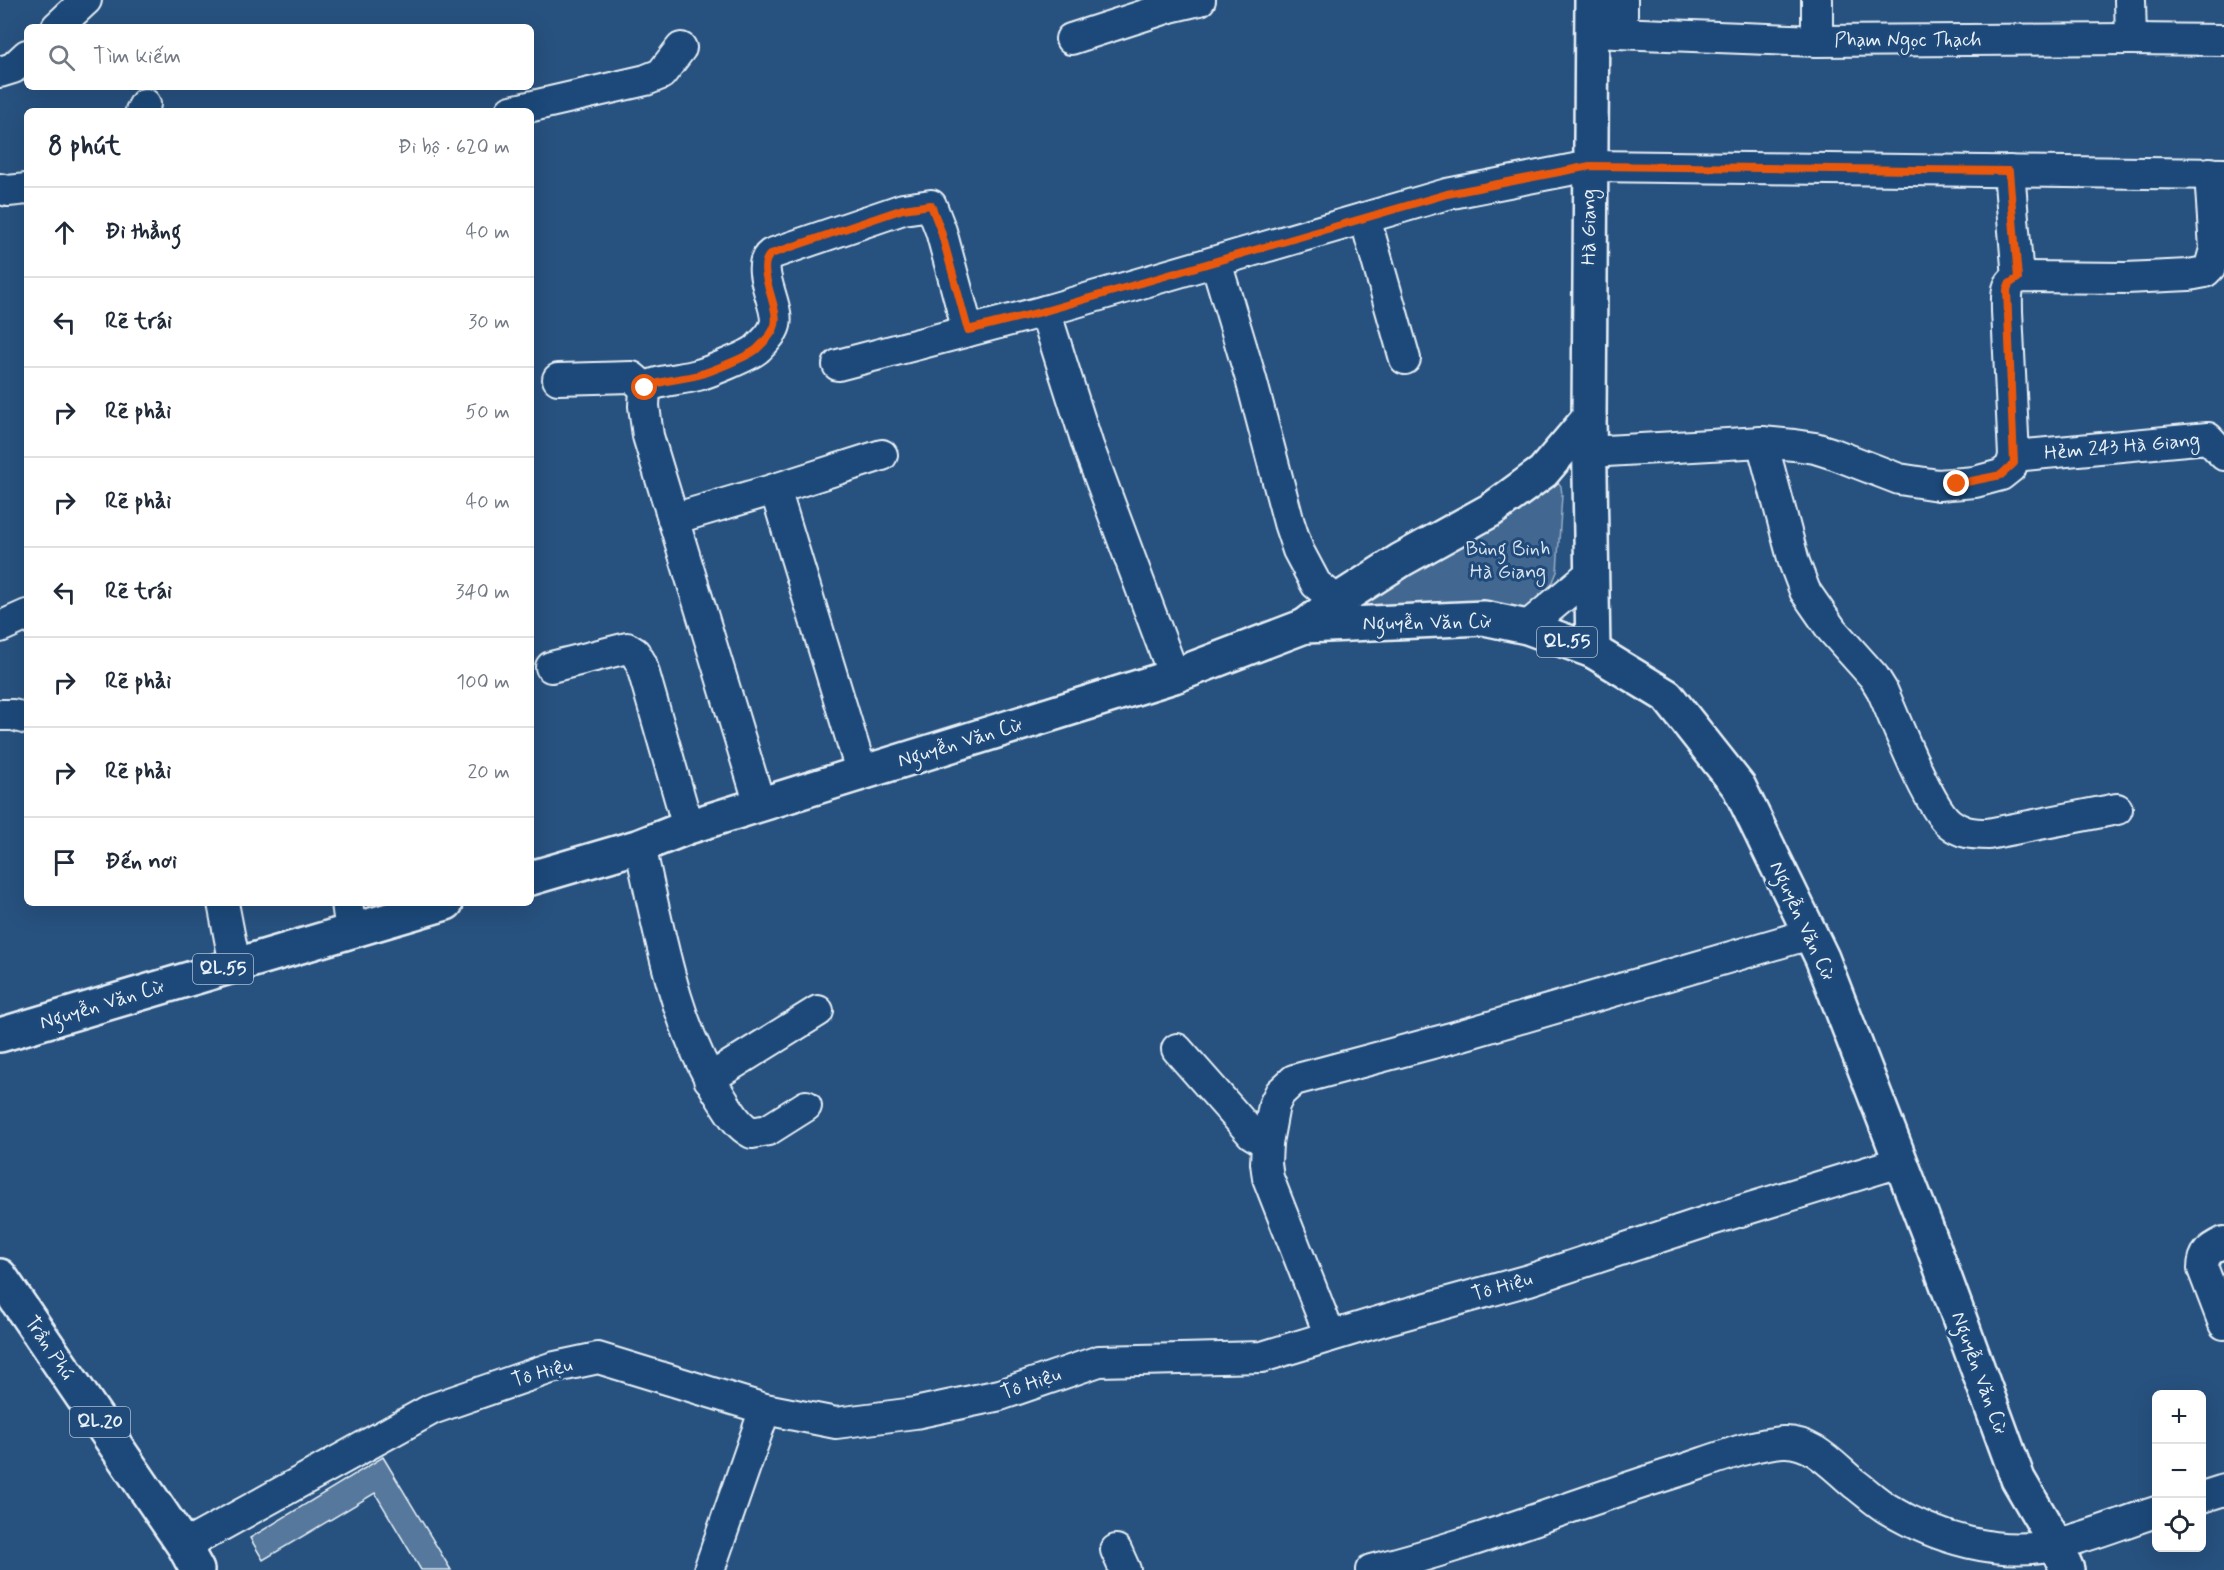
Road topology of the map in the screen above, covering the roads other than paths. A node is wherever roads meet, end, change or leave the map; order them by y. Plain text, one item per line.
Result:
1 (86, 0) edge
2 (1200, 0) edge
3 (1592, 0) edge
4 (1622, 0) edge
5 (1817, 0) edge
6 (2130, 0) edge
7 (60, 24) edge
8 (1606, 33) junction
9 (1071, 39) dead end
10 (2131, 39) junction
11 (2224, 40) edge
12 (1817, 41) junction
13 (681, 48) dead end
14 (24, 58) edge
15 (0, 72) edge
16 (524, 108) edge
17 (1590, 166) junction
18 (2009, 171) junction
19 (2217, 174) edge
20 (0, 189) edge
21 (24, 189) edge
22 (1365, 218) junction
23 (1216, 261) junction
24 (2018, 278) junction
25 (1045, 311) junction
26 (968, 330) junction
27 (1405, 359) dead end
28 (838, 365) dead end
29 (558, 379) dead end
30 (645, 388) junction
31 (1588, 418) junction
32 (1762, 442) junction
33 (1589, 452) junction
34 (882, 455) dead end
35 (2224, 455) edge
36 (2014, 456) junction
37 (775, 489) junction
38 (674, 519) junction
39 (1590, 574) junction
40 (1337, 602) junction
41 (24, 616) edge
42 (1305, 626) junction
43 (0, 627) edge
44 (1527, 627) junction
45 (1593, 651) junction
46 (551, 667) dead end
47 (1174, 676) junction
48 (0, 715) edge
49 (24, 718) edge
50 (862, 774) junction
51 (760, 805) junction
52 (2117, 809) dead end
53 (688, 827) junction
54 (640, 846) junction
55 (534, 877) edge
56 (224, 906) edge
57 (425, 906) edge
58 (349, 917) edge
59 (1810, 934) junction
60 (235, 965) junction
61 (818, 1011) dead end
62 (0, 1035) edge
63 (1177, 1048) dead end
64 (709, 1079) junction
65 (806, 1106) dead end
66 (1267, 1143) junction
67 (1900, 1162) junction
68 (2224, 1242) edge
69 (0, 1276) edge
70 (2224, 1324) edge
71 (1330, 1336) junction
72 (765, 1409) junction
73 (2224, 1490) edge
74 (2206, 1496) edge
75 (2152, 1514) edge
76 (2061, 1557) edge
77 (190, 1558) edge
78 (1433, 1562) edge
79 (709, 1570) edge
80 (1371, 1570) edge

1 - 7 street
2 - 9 street
3 - 8 highway, Hà Giang
4 - 8 street, Hà Giang
5 - 12 street
6 - 10 street
8 - 12 street, Phạm Ngọc Thạch
8 - 17 highway, Hà Giang
10 - 11 street, Phạm Ngọc Thạch
10 - 12 street, Phạm Ngọc Thạch
13 - 16 street
14 - 15 street
17 - 18 street
17 - 22 street
17 - 31 highway, Hà Giang
18 - 19 street
18 - 24 street
19 - 24 street
20 - 21 street
22 - 23 street
22 - 27 street
23 - 25 street
23 - 40 street
24 - 36 street
25 - 26 street
25 - 47 street
26 - 28 street
26 - 30 street
29 - 30 street
30 - 38 street
31 - 33 highway, Hà Giang
31 - 40 highway
32 - 33 street
32 - 36 street
32 - 52 street
33 - 39 highway, Hà Giang
34 - 37 street
35 - 36 street, Hẻm 243 Hà Giang
37 - 38 street
37 - 50 street
38 - 51 street
39 - 44 street
39 - 45 highway, Hà Giang
40 - 42 highway
41 - 43 street
42 - 44 highway, Nguyễn Văn Cừ / QL.55
42 - 47 highway, Nguyễn Văn Cừ / QL.55
44 - 45 highway, Nguyễn Văn Cừ / QL.55
45 - 59 highway, Nguyễn Văn Cừ / QL.55
46 - 53 street
47 - 50 highway, Nguyễn Văn Cừ / QL.55
48 - 49 street
50 - 51 highway, Nguyễn Văn Cừ / QL.55
51 - 53 highway, Nguyễn Văn Cừ / QL.55
53 - 54 highway, Nguyễn Văn Cừ / QL.55
54 - 55 highway, Nguyễn Văn Cừ / QL.55
54 - 64 street
56 - 60 street
57 - 58 highway, Nguyễn Văn Cừ / QL.55
58 - 60 highway, Nguyễn Văn Cừ / QL.55
59 - 66 street
59 - 67 highway, Nguyễn Văn Cừ / QL.55
60 - 62 highway, Nguyễn Văn Cừ / QL.55
61 - 64 street
63 - 66 street
64 - 65 street
66 - 71 street
67 - 71 street, Tô Hiệu
67 - 76 highway, Nguyễn Văn Cừ / QL.55
68 - 70 street
69 - 77 highway, Trần Phú / QL.20
71 - 72 street, Tô Hiệu
72 - 77 street, Tô Hiệu
72 - 79 street
73 - 74 street
75 - 76 street
76 - 78 street
78 - 80 street

